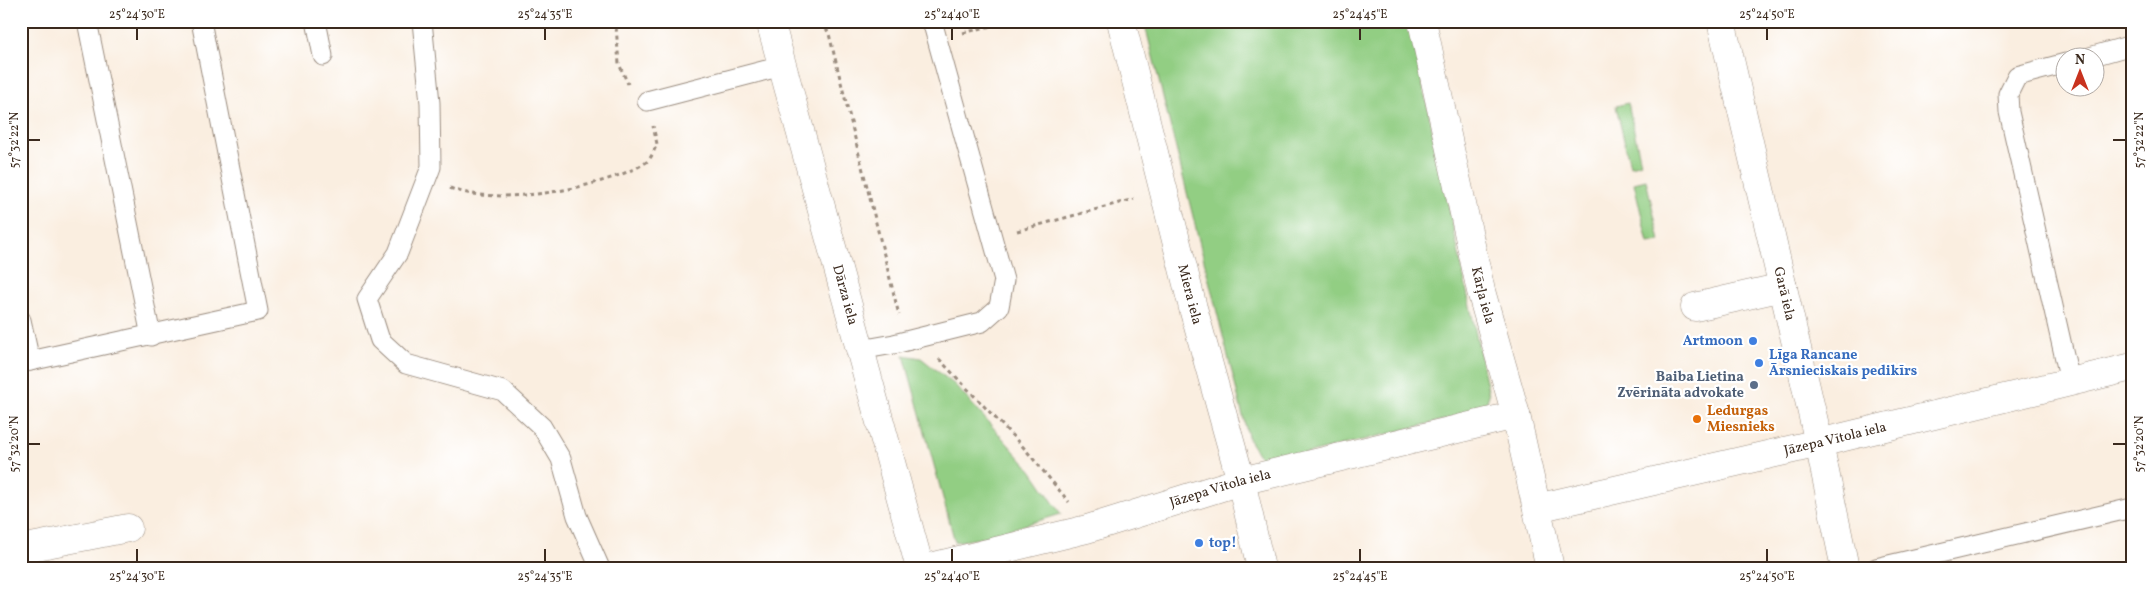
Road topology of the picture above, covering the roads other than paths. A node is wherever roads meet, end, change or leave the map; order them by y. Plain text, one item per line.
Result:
1 (87, 21) edge
2 (201, 21) edge
3 (316, 21) edge
4 (422, 21) edge
5 (770, 21) edge
6 (1121, 21) edge
7 (1422, 21) edge
8 (1722, 21) edge
9 (934, 30) edge
10 (2132, 45) edge
11 (2106, 52) edge
12 (323, 56) dead end
13 (782, 66) junction
14 (2056, 66) edge
15 (647, 101) dead end
16 (1783, 287) junction
17 (1695, 307) dead end
18 (21, 320) edge
19 (151, 336) junction
20 (860, 350) junction
21 (26, 362) edge
22 (2132, 366) edge
23 (2070, 381) junction
24 (1516, 415) junction
25 (1820, 444) junction
26 (1241, 481) junction
27 (1537, 508) junction
28 (2132, 508) edge
29 (128, 528) dead end
30 (21, 549) edge
31 (600, 568) edge
32 (920, 568) edge
33 (926, 568) edge
34 (1261, 568) edge
35 (1550, 568) edge
36 (1845, 568) edge
37 (1876, 568) edge

1 - 19 lane
2 - 19 lane
3 - 12 lane
4 - 31 lane
5 - 13 street, Dārza iela
6 - 26 street, Miera iela
7 - 24 street, Kārļa iela
8 - 16 street, Garā iela
9 - 20 lane
10 - 11 lane
13 - 15 lane
13 - 20 street, Dārza iela
14 - 23 lane
16 - 17 street
16 - 25 street, Garā iela
18 - 21 lane
19 - 21 lane
20 - 32 street, Dārza iela
22 - 23 street, Jāzepa Vītola iela
23 - 25 street, Jāzepa Vītola iela
24 - 26 street, Jāzepa Vītola iela
24 - 27 street, Kārļa iela
25 - 27 street, Jāzepa Vītola iela
25 - 36 street, Garā iela
26 - 33 street, Jāzepa Vītola iela
26 - 34 street, Miera iela
27 - 35 street, Kārļa iela
28 - 37 lane
29 - 30 street

